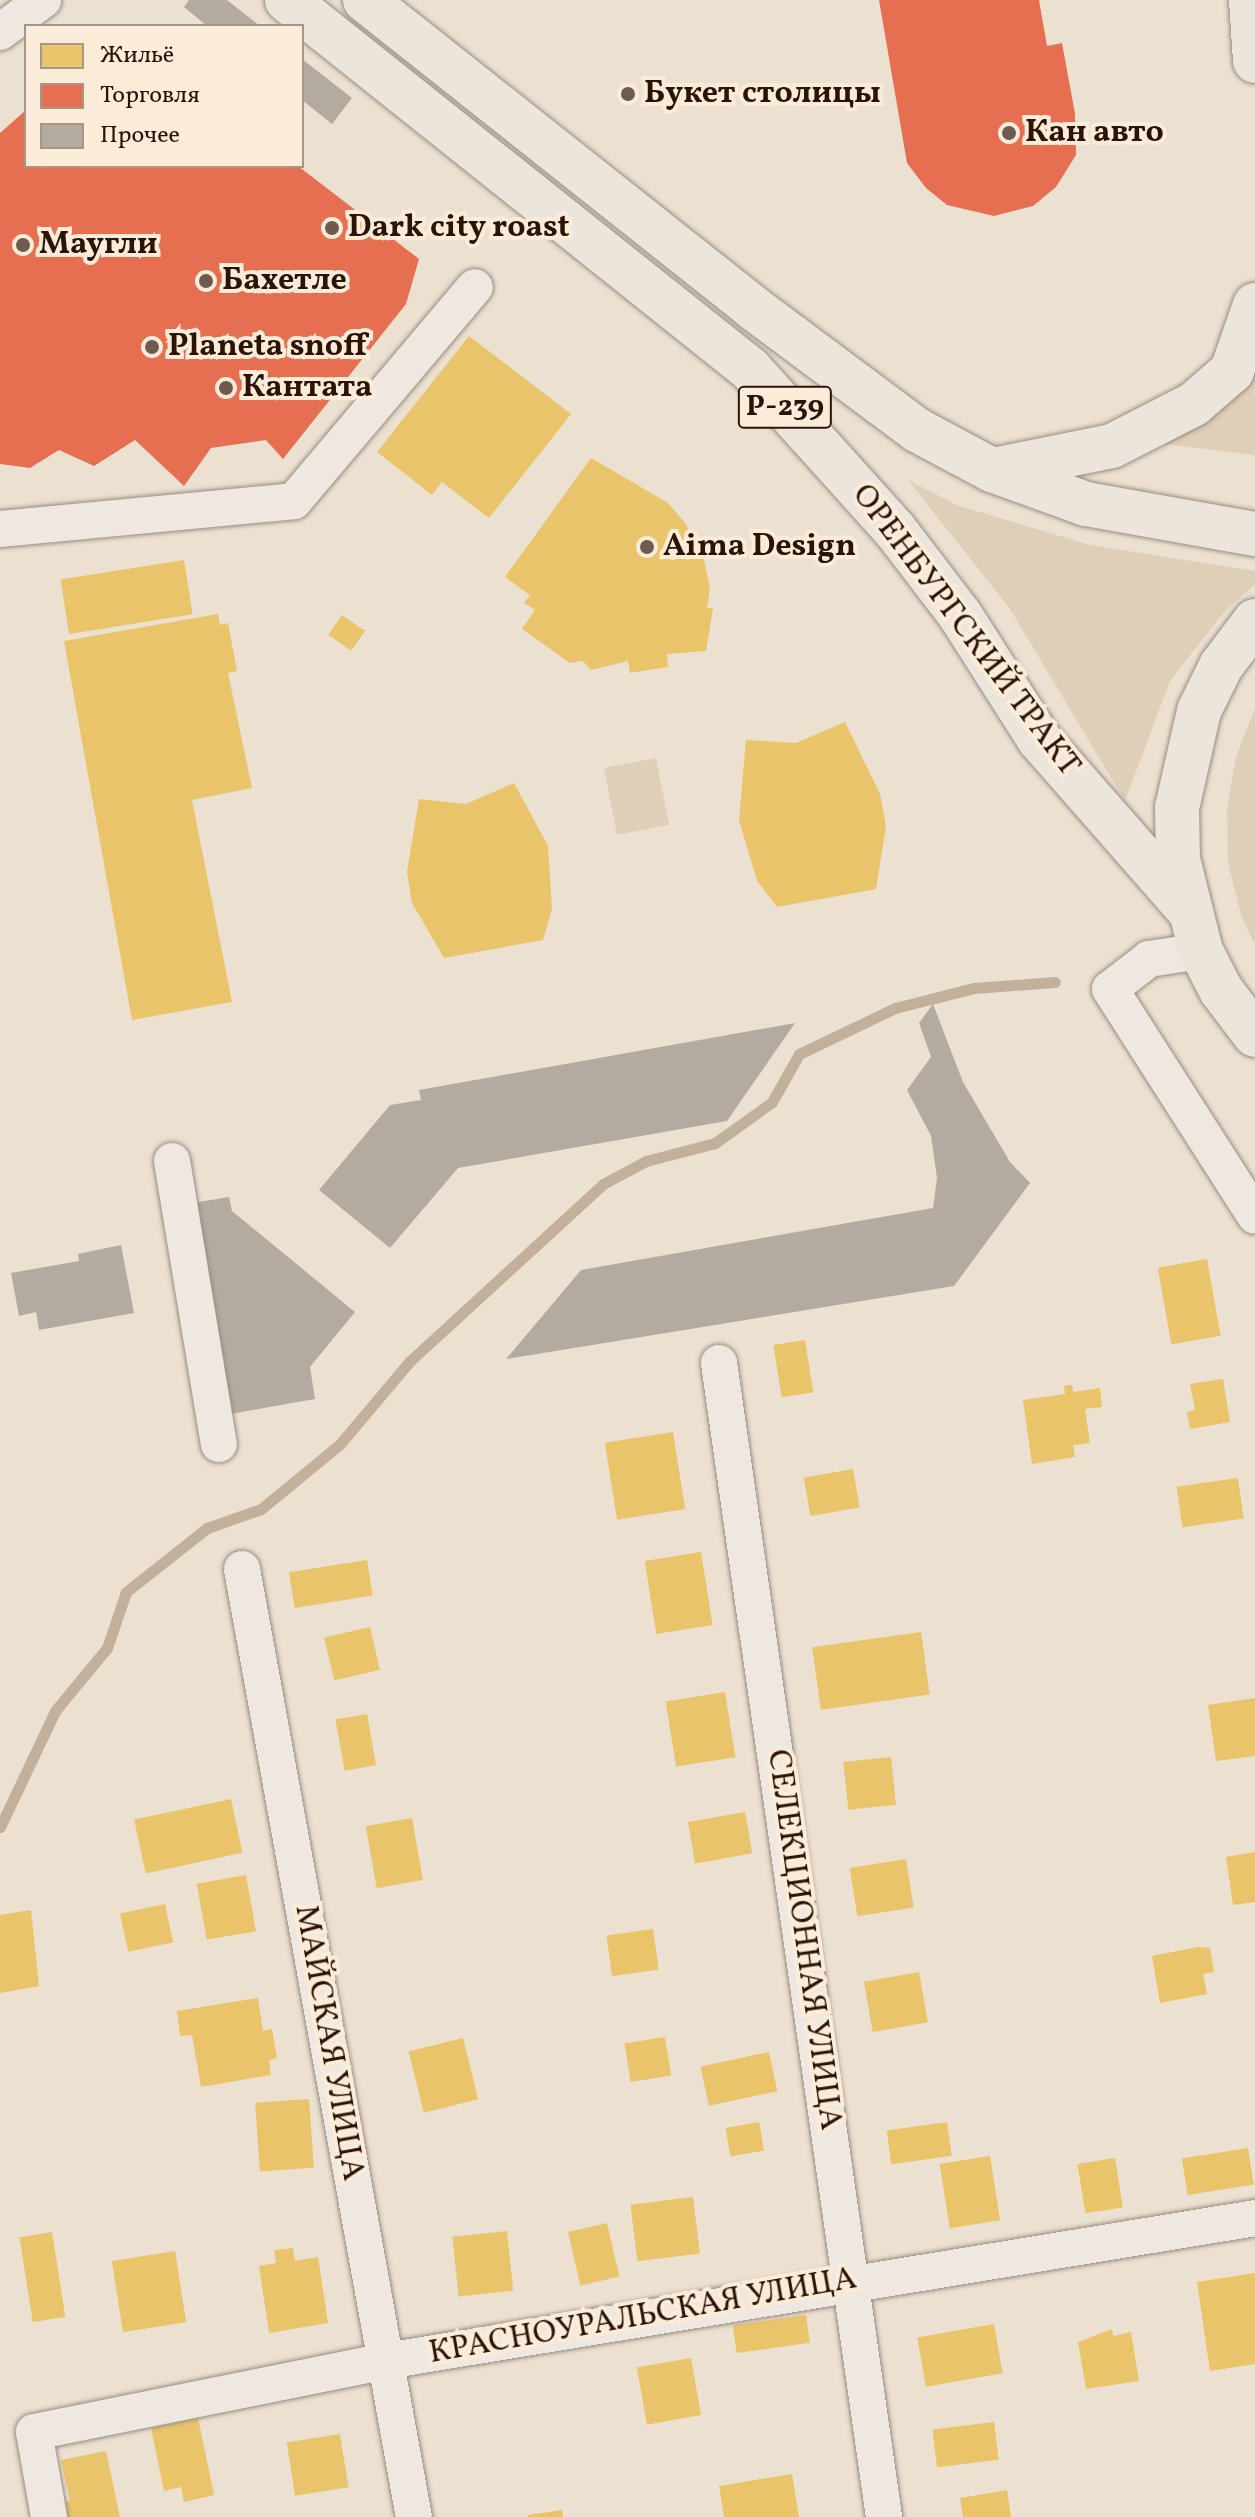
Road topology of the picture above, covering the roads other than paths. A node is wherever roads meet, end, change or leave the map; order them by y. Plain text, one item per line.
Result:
1 (43, 0) edge
2 (287, 0) edge
3 (365, 0) edge
4 (1251, 0) edge
5 (0, 32) edge
6 (1255, 61) edge
7 (475, 287) dead end
8 (1255, 305) edge
9 (992, 470) junction
10 (0, 529) edge
11 (1255, 534) edge
12 (1255, 621) edge
13 (1187, 908) junction
14 (1201, 951) junction
15 (1252, 1035) edge
16 (172, 1161) dead end
17 (1255, 1216) edge
18 (719, 1363) dead end
19 (219, 1444) dead end
20 (242, 1569) dead end
21 (1255, 2218) edge
22 (853, 2280) junction
23 (386, 2361) junction
24 (49, 2517) edge
25 (414, 2517) edge
26 (884, 2517) edge

1 - 5 street
2 - 13 main road, ОРЕНБУРГСКИЙ ТРАКТ / Р-239
3 - 9 main road, Р-239
4 - 6 main road
7 - 10 street
8 - 9 main road
9 - 11 main road, Р-239
12 - 13 main road, Р-239
13 - 14 main road, Р-239
14 - 15 main road, Р-239
14 - 17 street
16 - 19 street
18 - 22 street, СЕЛЕКЦИОННАЯ УЛИЦА
20 - 23 street, МАЙСКАЯ УЛИЦА
21 - 22 street, КРАСНОУРАЛЬСКАЯ УЛИЦА
22 - 23 street, КРАСНОУРАЛЬСКАЯ УЛИЦА
22 - 26 street, СЕЛЕКЦИОННАЯ УЛИЦА
23 - 24 street, КРАСНОУРАЛЬСКАЯ УЛИЦА
23 - 25 street, МАЙСКАЯ УЛИЦА

